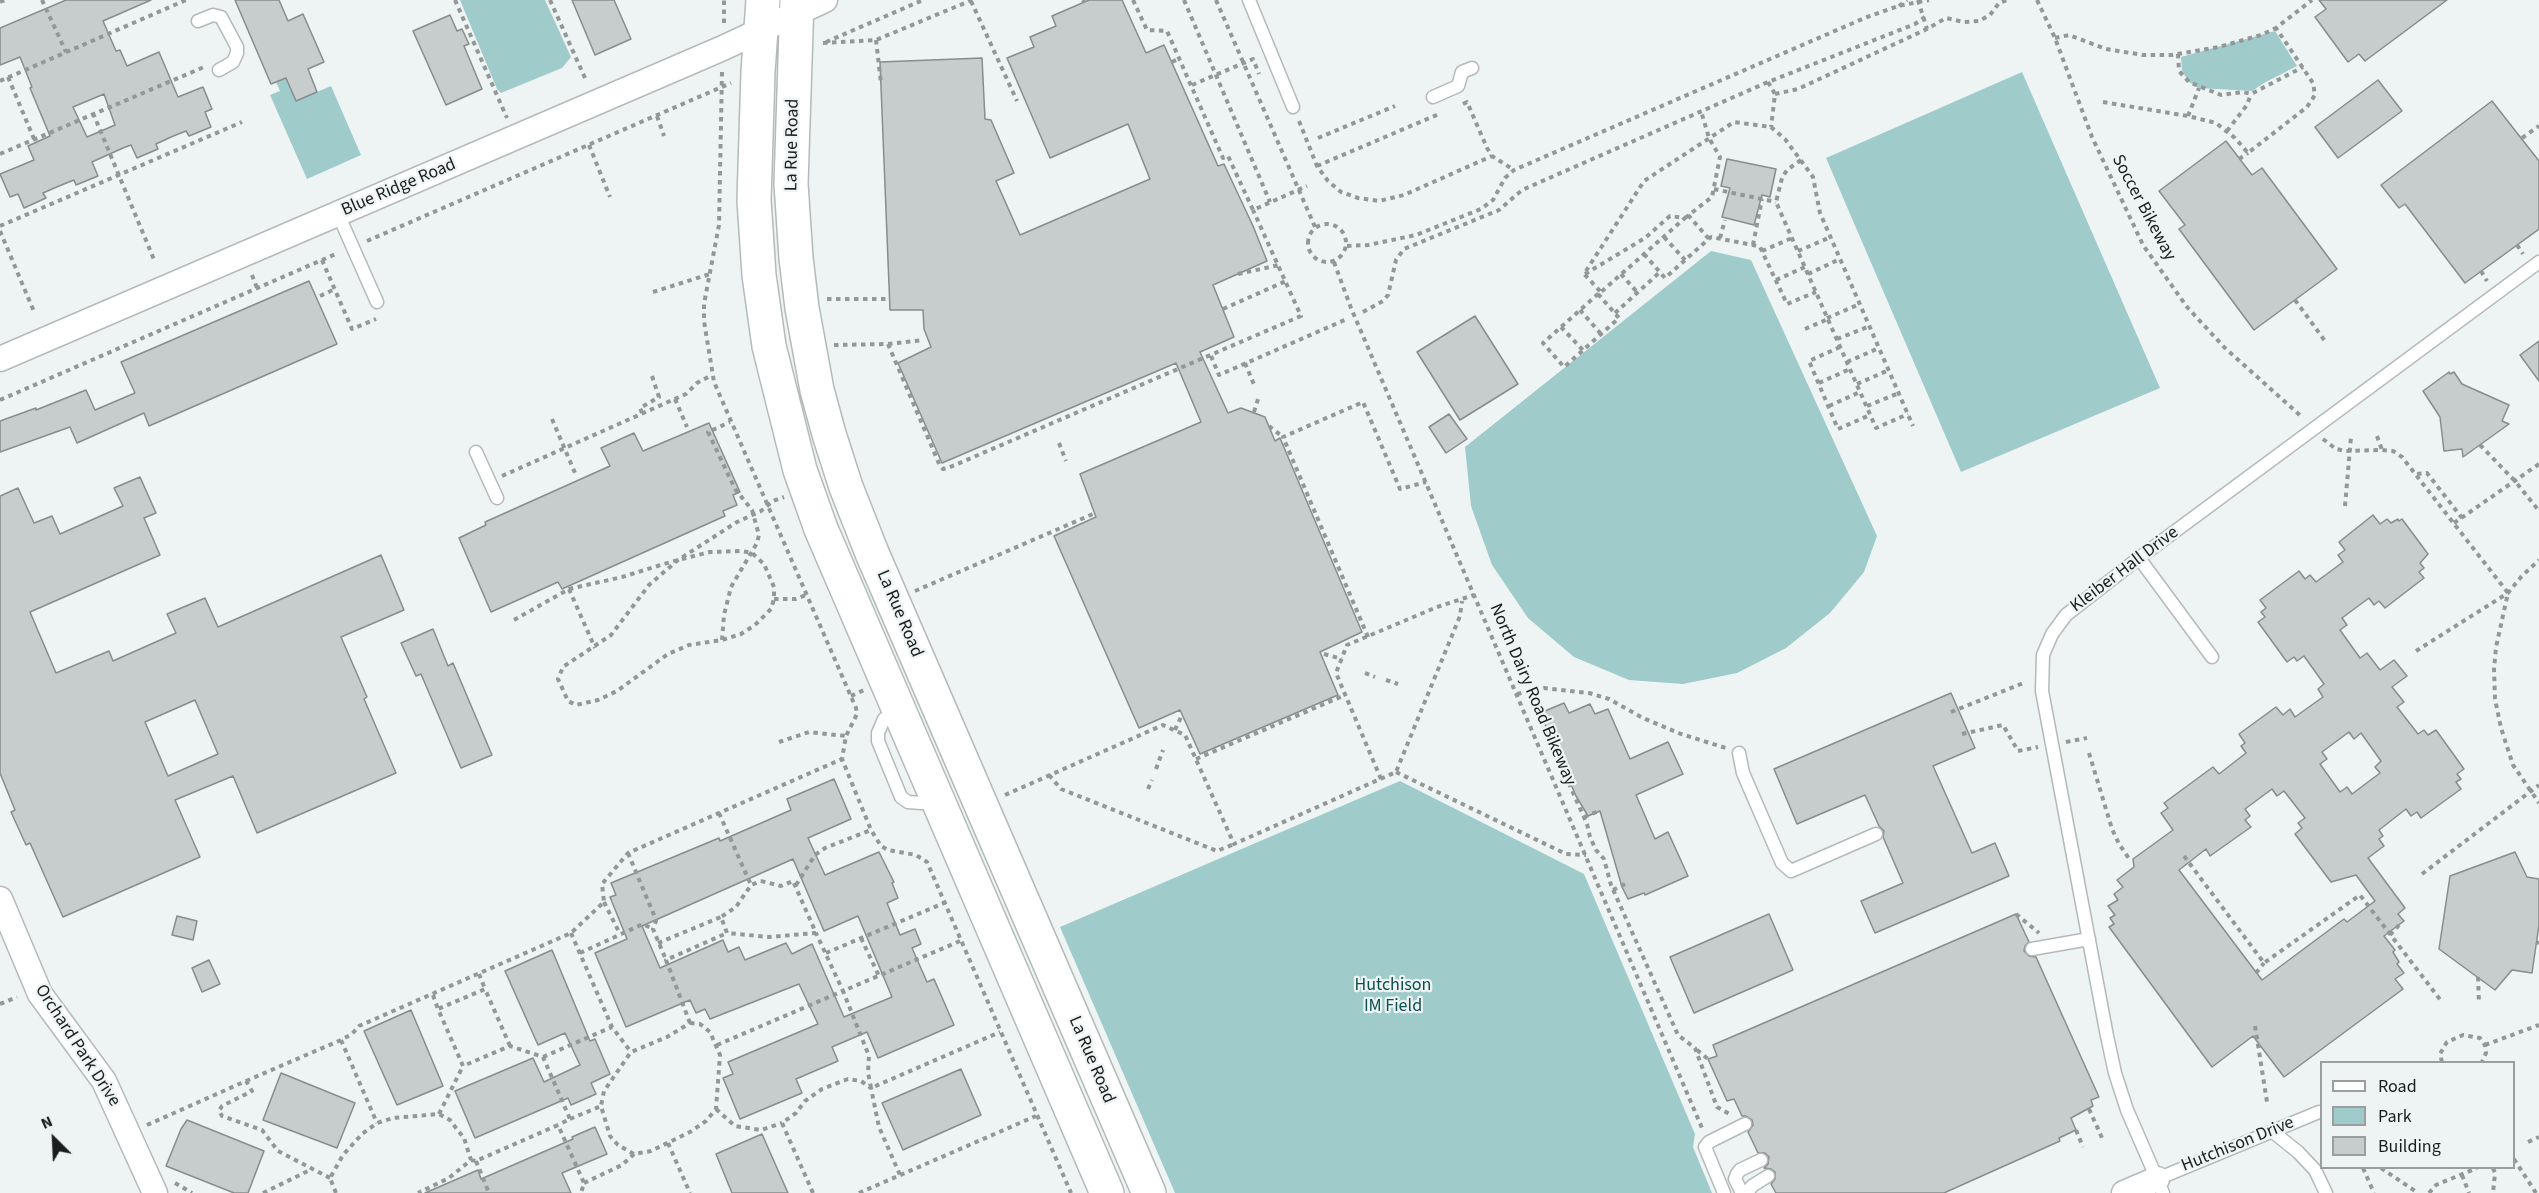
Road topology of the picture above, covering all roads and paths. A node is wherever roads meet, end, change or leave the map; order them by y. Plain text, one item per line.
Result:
1 (5, 0) edge
2 (42, 0) edge
3 (186, 0) edge
4 (455, 0) edge
5 (550, 0) edge
6 (724, 0) edge
7 (923, 0) edge
8 (972, 0) edge
9 (1133, 0) edge
10 (1184, 0) edge
11 (1216, 0) edge
12 (1249, 0) edge
13 (1907, 0) edge
14 (1929, 0) edge
15 (2007, 0) edge
16 (2037, 0) edge
17 (2312, 0) edge
18 (0, 2) edge
19 (1919, 2) edge
20 (806, 4) edge
21 (1898, 6) junction
22 (763, 14) edge
23 (1925, 17) junction
24 (198, 21) dead end
25 (724, 26) dead end
26 (2276, 28) junction
27 (1928, 29) junction
28 (2055, 38) junction
29 (876, 40) junction
30 (66, 52) junction
31 (2178, 54) junction
32 (1179, 58) junction
33 (1172, 62) dead end
34 (1243, 62) junction
35 (207, 66) dead end
36 (2303, 67) junction
37 (1472, 68) dead end
38 (219, 70) dead end
39 (1215, 74) junction
40 (8, 77) junction
41 (585, 78) dead end
42 (0, 81) edge
43 (1768, 82) junction
44 (881, 83) dead end
45 (1192, 84) junction
46 (2199, 88) junction
47 (1775, 94) junction
48 (2251, 94) junction
49 (1433, 97) dead end
50 (1017, 101) dead end
51 (2103, 102) dead end
52 (1293, 106) joint
53 (1395, 106) dead end
54 (1456, 107) dead end
55 (1446, 111) dead end
56 (1701, 111) junction
57 (93, 113) junction
58 (657, 116) dead end
59 (2188, 116) junction
60 (242, 122) dead end
61 (508, 122) dead end
62 (2539, 126) edge
63 (1771, 127) junction
64 (2227, 131) junction
65 (664, 136) dead end
66 (1318, 138) dead end
67 (1709, 138) junction
68 (2522, 138) dead end
69 (34, 139) junction
70 (589, 145) dead end
71 (2248, 153) junction
72 (0, 154) edge
73 (1492, 156) junction
74 (2239, 159) dead end
75 (1801, 160) junction
76 (1317, 165) junction
77 (1514, 170) junction
78 (120, 175) junction
79 (1307, 186) dead end
80 (1299, 189) junction
81 (1714, 189) junction
82 (1245, 193) junction
83 (1239, 196) dead end
84 (610, 197) dead end
85 (1762, 199) junction
86 (1270, 202) junction
87 (1776, 202) junction
88 (1253, 210) junction
89 (338, 214) junction
90 (1687, 217) junction
91 (1725, 220) dead end
92 (1316, 227) junction
93 (0, 229) edge
94 (1664, 237) junction
95 (1831, 237) junction
96 (1709, 238) junction
97 (1720, 238) junction
98 (1792, 238) junction
99 (1753, 245) junction
100 (1347, 246) junction
101 (1762, 251) junction
102 (1798, 251) junction
103 (1644, 254) junction
104 (1840, 259) junction
105 (322, 260) dead end
106 (1685, 260) junction
107 (154, 262) dead end
108 (1334, 262) junction
109 (2539, 262) edge
110 (1279, 265) junction
111 (1805, 267) junction
112 (251, 271) dead end
113 (1660, 272) junction
114 (710, 274) dead end
115 (1238, 274) dead end
116 (1584, 274) junction
117 (1622, 274) junction
118 (1808, 274) junction
119 (1776, 280) junction
120 (1286, 281) junction
121 (258, 288) dead end
122 (335, 290) junction
123 (1815, 291) junction
124 (652, 292) dead end
125 (1637, 292) junction
126 (1600, 293) junction
127 (320, 296) dead end
128 (824, 298) dead end
129 (889, 299) dead end
130 (2295, 300) dead end
131 (377, 302) dead end
132 (1860, 303) junction
133 (1223, 309) dead end
134 (1580, 310) junction
135 (1363, 312) dead end
136 (1615, 313) junction
137 (34, 314) dead end
138 (383, 315) dead end
139 (1828, 318) junction
140 (1347, 319) dead end
141 (1870, 326) junction
142 (1561, 327) junction
143 (1805, 329) dead end
144 (1601, 334) junction
145 (1837, 339) junction
146 (923, 340) dead end
147 (2325, 341) dead end
148 (888, 344) junction
149 (832, 345) dead end
150 (1840, 347) junction
151 (1879, 348) junction
152 (1583, 350) junction
153 (1211, 356) junction
154 (0, 359) edge
155 (1847, 362) junction
156 (1245, 363) junction
157 (1850, 369) junction
158 (1889, 370) junction
159 (712, 375) dead end
160 (652, 376) dead end
161 (1819, 383) junction
162 (1857, 384) junction
163 (1255, 387) dead end
164 (1860, 392) junction
165 (1899, 393) junction
166 (1259, 396) dead end
167 (675, 399) junction
168 (1829, 406) junction
169 (1867, 406) junction
170 (1254, 412) dead end
171 (642, 413) junction
172 (1908, 414) junction
173 (1870, 415) junction
174 (2303, 418) dead end
175 (552, 419) dead end
176 (730, 422) dead end
177 (1269, 426) dead end
178 (1914, 426) dead end
179 (687, 427) dead end
180 (2378, 436) dead end
181 (1283, 437) junction
182 (2351, 437) dead end
183 (2325, 440) dead end
184 (1059, 443) dead end
185 (2480, 445) dead end
186 (565, 448) junction
187 (2382, 450) junction
188 (2350, 451) junction
189 (476, 452) dead end
190 (1066, 461) dead end
191 (2539, 464) edge
192 (575, 473) dead end
193 (2416, 474) junction
194 (2515, 481) junction
195 (489, 482) junction
196 (1426, 482) junction
197 (790, 494) dead end
198 (497, 498) dead end
199 (2345, 506) dead end
200 (2539, 512) edge
201 (754, 514) junction
202 (1094, 514) dead end
203 (2462, 518) junction
204 (2454, 524) junction
205 (752, 553) junction
206 (2139, 558) junction
207 (678, 560) junction
208 (2539, 560) edge
209 (569, 589) junction
210 (910, 592) dead end
211 (2508, 593) junction
212 (806, 595) dead end
213 (1474, 595) junction
214 (774, 599) junction
215 (1462, 601) junction
216 (514, 620) dead end
217 (1368, 637) junction
218 (722, 640) junction
219 (595, 648) junction
220 (2416, 651) dead end
221 (1324, 654) dead end
222 (2212, 657) dead end
223 (1342, 659) junction
224 (1365, 673) dead end
225 (1375, 676) dead end
226 (2041, 678) junction
227 (1386, 680) dead end
228 (1398, 684) dead end
229 (1517, 694) junction
230 (1345, 695) junction
231 (1951, 712) dead end
232 (1181, 717) dead end
233 (1175, 730) junction
234 (1962, 734) dead end
235 (846, 736) dead end
236 (2086, 738) dead end
237 (779, 742) dead end
238 (2052, 745) junction
239 (1163, 750) dead end
240 (1554, 750) dead end
241 (1739, 753) joint
242 (2089, 753) dead end
243 (842, 759) dead end
244 (1196, 759) junction
245 (1156, 769) dead end
246 (1396, 772) junction
247 (1049, 775) junction
248 (1381, 779) junction
249 (1152, 780) dead end
250 (2539, 785) edge
251 (1148, 789) dead end
252 (2530, 792) junction
253 (999, 798) dead end
254 (2539, 802) edge
255 (1599, 811) dead end
256 (719, 813) junction
257 (1584, 817) junction
258 (871, 830) dead end
259 (1876, 834) dead end
260 (1234, 844) junction
261 (628, 853) junction
262 (1586, 855) junction
263 (2184, 856) dead end
264 (2130, 860) dead end
265 (2422, 874) dead end
266 (1625, 884) dead end
267 (751, 885) junction
268 (795, 886) junction
269 (1613, 890) junction
270 (0, 900) edge
271 (604, 902) junction
272 (944, 903) dead end
273 (721, 917) junction
274 (2399, 925) dead end
275 (653, 930) junction
276 (571, 933) junction
277 (727, 933) junction
278 (816, 933) junction
279 (620, 934) junction
280 (2390, 935) junction
281 (861, 938) junction
282 (2089, 939) junction
283 (960, 941) dead end
284 (658, 943) junction
285 (2032, 950) dead end
286 (580, 953) junction
287 (826, 953) junction
288 (666, 960) junction
289 (2264, 963) junction
290 (2256, 973) dead end
291 (479, 974) junction
292 (879, 976) junction
293 (2478, 977) dead end
294 (485, 989) junction
295 (843, 991) junction
296 (433, 995) junction
297 (17, 997) dead end
298 (2442, 1002) dead end
299 (2479, 1003) dead end
300 (0, 1004) edge
301 (438, 1009) junction
302 (690, 1023) junction
303 (2539, 1025) edge
304 (2255, 1026) dead end
305 (612, 1027) junction
306 (1000, 1032) dead end
307 (341, 1040) junction
308 (717, 1045) junction
309 (2485, 1045) junction
310 (510, 1046) junction
311 (1695, 1048) junction
312 (631, 1052) junction
313 (543, 1057) junction
314 (1708, 1059) dead end
315 (2439, 1061) edge
316 (2482, 1061) edge
317 (463, 1066) junction
318 (246, 1081) junction
319 (871, 1088) junction
320 (2267, 1101) dead end
321 (601, 1106) junction
322 (716, 1109) junction
323 (2089, 1109) dead end
324 (2319, 1112) dead end
325 (439, 1114) junction
326 (1036, 1116) dead end
327 (570, 1119) junction
328 (782, 1123) junction
329 (377, 1124) junction
330 (558, 1125) junction
331 (1741, 1126) joint
332 (142, 1127) dead end
333 (2076, 1130) dead end
334 (2274, 1132) junction
335 (1707, 1137) dead end
336 (2539, 1137) edge
337 (2103, 1140) dead end
338 (2528, 1142) dead end
339 (668, 1143) junction
340 (2083, 1147) dead end
341 (634, 1154) junction
342 (474, 1160) junction
343 (1761, 1160) dead end
344 (2515, 1162) edge
345 (2364, 1169) edge
346 (2384, 1169) edge
347 (2473, 1169) edge
348 (2494, 1169) edge
349 (311, 1170) junction
350 (900, 1175) junction
351 (2462, 1175) junction
352 (1768, 1176) dead end
353 (330, 1178) junction
354 (584, 1183) junction
355 (2160, 1186) edge
356 (154, 1193) edge
357 (263, 1193) edge
358 (336, 1193) edge
359 (418, 1193) edge
360 (489, 1193) edge
361 (581, 1193) edge
362 (690, 1193) edge
363 (813, 1193) edge
364 (859, 1193) edge
365 (1107, 1193) edge
366 (1149, 1193) edge
367 (1724, 1193) edge
368 (1742, 1193) edge
369 (1747, 1193) edge
370 (2124, 1193) edge
371 (2326, 1193) edge
372 (2374, 1193) edge
373 (2418, 1193) edge
374 (2429, 1193) edge
375 (2469, 1193) edge
376 (2493, 1193) edge
377 (2536, 1193) edge

1 - 18 path
2 - 30 path
3 - 30 path
4 - 61 path
5 - 41 path
6 - 25 path
7 - 29 path
8 - 29 path
8 - 50 path
9 - 32 path
10 - 39 path
11 - 34 path
12 - 52 lane
13 - 21 path
14 - 19 path
15 - 27 path
16 - 28 path, Soccer Bikeway
17 - 26 path
19 - 21 path
19 - 23 path
20 - 22 street, Blue Ridge Road
20 - 366 main road, La Rue Road
21 - 77 path
22 - 89 street, Blue Ridge Road
22 - 365 main road, La Rue Road
23 - 27 path
23 - 43 path
24 - 38 lane
26 - 31 path
26 - 36 path
27 - 47 path
28 - 31 path
28 - 174 path, Soccer Bikeway
29 - 44 path
30 - 40 path
31 - 46 path
32 - 33 path
32 - 45 path
34 - 39 path
34 - 80 path
35 - 57 path
36 - 48 path
36 - 71 path
37 - 49 lane
39 - 45 path
39 - 86 path
40 - 42 path
40 - 69 path
43 - 47 path
43 - 56 path
45 - 82 path
46 - 48 path
46 - 59 path
47 - 63 path
48 - 64 path
51 - 59 path
52 - 76 path
53 - 66 path
54 - 73 path
55 - 76 path
56 - 67 path
56 - 135 path
57 - 69 path
57 - 78 path
58 - 65 path
59 - 64 path
60 - 78 path
62 - 68 path
63 - 67 path
63 - 75 path
64 - 71 path
67 - 81 path
67 - 116 path
69 - 72 path
70 - 84 path
71 - 74 path
73 - 76 path
73 - 77 path
75 - 87 path
75 - 95 path
77 - 100 path
78 - 93 path
78 - 107 path
79 - 80 path
80 - 86 path
80 - 92 path
81 - 85 path
81 - 90 path
82 - 83 path
82 - 88 path
85 - 87 path
85 - 99 path
86 - 88 path
87 - 98 path
88 - 110 path
89 - 131 lane
89 - 154 street, Blue Ridge Road
90 - 94 path
90 - 96 path
90 - 116 path
91 - 97 path
92 - 100 path
92 - 108 path
93 - 137 path
94 - 103 path
94 - 106 path
95 - 102 path
95 - 104 path
96 - 97 path
96 - 106 path
97 - 99 path
98 - 101 path
98 - 102 path
99 - 101 path
100 - 108 path
101 - 119 path
102 - 111 path
103 - 113 path
103 - 117 path
104 - 118 path
104 - 132 path
105 - 122 path
106 - 113 path
108 - 196 path, North Dairy Road Bikeway
109 - 206 lane, Kleiber Hall Drive
110 - 115 path
110 - 120 path
111 - 118 path
111 - 119 path
112 - 121 path
113 - 125 path
114 - 124 path
116 - 126 path
117 - 125 path
117 - 126 path
118 - 123 path
119 - 123 path
120 - 133 path
120 - 153 path
122 - 127 path
122 - 138 path
123 - 139 path
125 - 136 path
126 - 134 path
126 - 136 path
128 - 129 path
130 - 147 path
132 - 139 path
132 - 141 path
134 - 142 path
134 - 144 path
136 - 144 path
139 - 143 path
139 - 145 path
140 - 156 path
141 - 145 path
141 - 151 path
142 - 152 path
142 - 152 path
144 - 152 path
145 - 150 path
146 - 148 path
148 - 149 path
148 - 153 path
150 - 155 path
150 - 161 path
151 - 155 path
151 - 158 path
153 - 156 path
155 - 157 path
156 - 163 path
157 - 161 path
157 - 162 path
158 - 162 path
158 - 165 path
159 - 167 path
160 - 171 path
161 - 168 path
162 - 164 path
164 - 168 path
164 - 169 path
165 - 169 path
165 - 172 path
166 - 170 path
167 - 171 path
167 - 179 path
168 - 173 path
169 - 173 path
171 - 186 path
172 - 173 path
172 - 178 path
175 - 186 path
176 - 201 path
177 - 181 path
180 - 187 path
181 - 196 path
181 - 217 path
182 - 188 path
183 - 188 path
184 - 190 path
185 - 194 path
186 - 192 path
186 - 195 path
187 - 188 path
187 - 193 path
188 - 199 path
189 - 195 lane
191 - 194 path
193 - 203 path
193 - 204 path
194 - 200 path
194 - 203 path
195 - 198 lane
196 - 213 path, North Dairy Road Bikeway
197 - 201 path
201 - 205 path
201 - 207 path
202 - 210 path
203 - 204 path
204 - 211 path
205 - 207 path
205 - 214 path
205 - 218 path
206 - 222 lane
206 - 226 lane, Kleiber Hall Drive
207 - 209 path
207 - 219 path
208 - 211 path
209 - 216 path
209 - 219 path
211 - 220 path
211 - 252 path
212 - 214 path
213 - 215 path
213 - 229 path, North Dairy Road Bikeway
214 - 218 path
215 - 217 path
215 - 246 path
217 - 223 path
218 - 219 path
221 - 223 path
223 - 230 path
224 - 225 path
226 - 231 path
226 - 238 lane, Kleiber Hall Drive
227 - 228 path
229 - 241 path
229 - 262 path, North Dairy Road Bikeway
230 - 244 path
230 - 248 path
232 - 233 path
233 - 244 path
233 - 247 path
234 - 238 path
235 - 237 path
236 - 238 path
238 - 282 lane, Kleiber Hall Drive
239 - 245 path
240 - 257 path
241 - 259 lane
242 - 264 path
243 - 256 path
244 - 260 path
246 - 248 path
246 - 262 path
247 - 253 path
247 - 260 path
248 - 260 path
249 - 251 path
250 - 252 path
252 - 254 path
252 - 265 path
255 - 257 path
256 - 261 path
256 - 267 path
257 - 269 path
258 - 268 path
261 - 271 path
261 - 275 path
262 - 335 path, North Dairy Road Bikeway
263 - 289 path
266 - 269 path
267 - 268 path
267 - 273 path
268 - 278 path
269 - 311 path
270 - 356 street, Orchard Park Drive
271 - 276 path
271 - 279 path
272 - 281 path
273 - 277 path
273 - 284 path
274 - 280 path
275 - 279 path
275 - 284 path
276 - 286 path
276 - 291 path
277 - 278 path
277 - 288 path
278 - 287 path
279 - 286 path
280 - 289 path
280 - 298 path
281 - 287 path
281 - 292 path
282 - 285 lane
282 - 355 lane, Kleiber Hall Drive
283 - 292 path
284 - 288 path
286 - 305 path
287 - 295 path
288 - 302 path
289 - 290 path
291 - 294 path
291 - 296 path
292 - 295 path
293 - 299 path
294 - 301 path
294 - 310 path
295 - 308 path
295 - 319 path
296 - 301 path
296 - 307 path
297 - 300 path
301 - 317 path
302 - 308 path
302 - 312 path
303 - 309 path
304 - 320 path
305 - 312 path
305 - 313 path
306 - 319 path
307 - 318 path
307 - 329 path
308 - 322 path
309 - 315 path
309 - 316 path
310 - 313 path
310 - 317 path
311 - 314 path
311 - 331 path
312 - 321 path
313 - 327 path
317 - 325 path
318 - 332 path
318 - 349 path
319 - 328 path
319 - 350 path
321 - 327 path
321 - 341 path
322 - 328 path
322 - 339 path
323 - 337 path
324 - 334 lane, Hutchison Drive
325 - 329 path
325 - 342 path
326 - 350 path
327 - 330 path
328 - 363 path
329 - 353 path
330 - 342 path
330 - 354 path
331 - 367 lane
333 - 340 path
334 - 355 lane, Hutchison Drive
334 - 371 lane
336 - 338 path
339 - 341 path
339 - 362 path
341 - 354 path
342 - 359 path
342 - 360 path
343 - 368 lane
344 - 377 path
345 - 372 path
346 - 373 path
347 - 351 path
348 - 376 path
349 - 353 path
349 - 357 path
350 - 364 path
351 - 374 path
351 - 375 path
352 - 369 lane
353 - 358 path
354 - 361 path
355 - 370 street, Hutchison Drive

